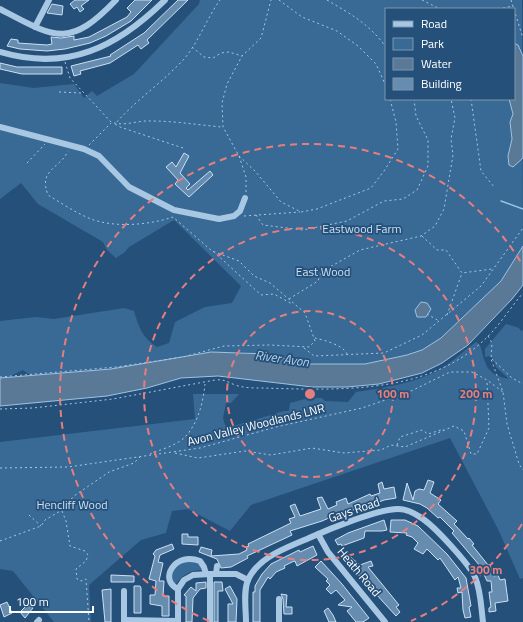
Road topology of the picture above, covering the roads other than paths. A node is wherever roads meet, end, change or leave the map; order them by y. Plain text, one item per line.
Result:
1 (49, 0) edge
2 (116, 0) edge
3 (165, 0) edge
4 (0, 9) edge
5 (35, 27) junction
6 (0, 52) edge
7 (0, 127) edge
8 (244, 198) road end
9 (318, 534) junction
10 (217, 566) dead end
11 (211, 574) junction
12 (248, 580) junction
13 (178, 589) junction
14 (124, 591) dead end
15 (279, 599) dead end
16 (124, 621) edge
17 (178, 622) edge
18 (210, 622) edge
19 (246, 622) edge
20 (279, 622) edge
21 (385, 622) edge
22 (483, 622) edge

1 - 5 street
2 - 5 street
3 - 6 street
4 - 5 street
7 - 8 street
9 - 12 street, Gays Road
9 - 21 street, Heath Road
9 - 22 street, Gays Road
10 - 11 street
11 - 12 street
11 - 13 street
11 - 13 street
11 - 18 street
12 - 19 street
13 - 17 street
14 - 16 street
15 - 20 street
16 - 17 street

